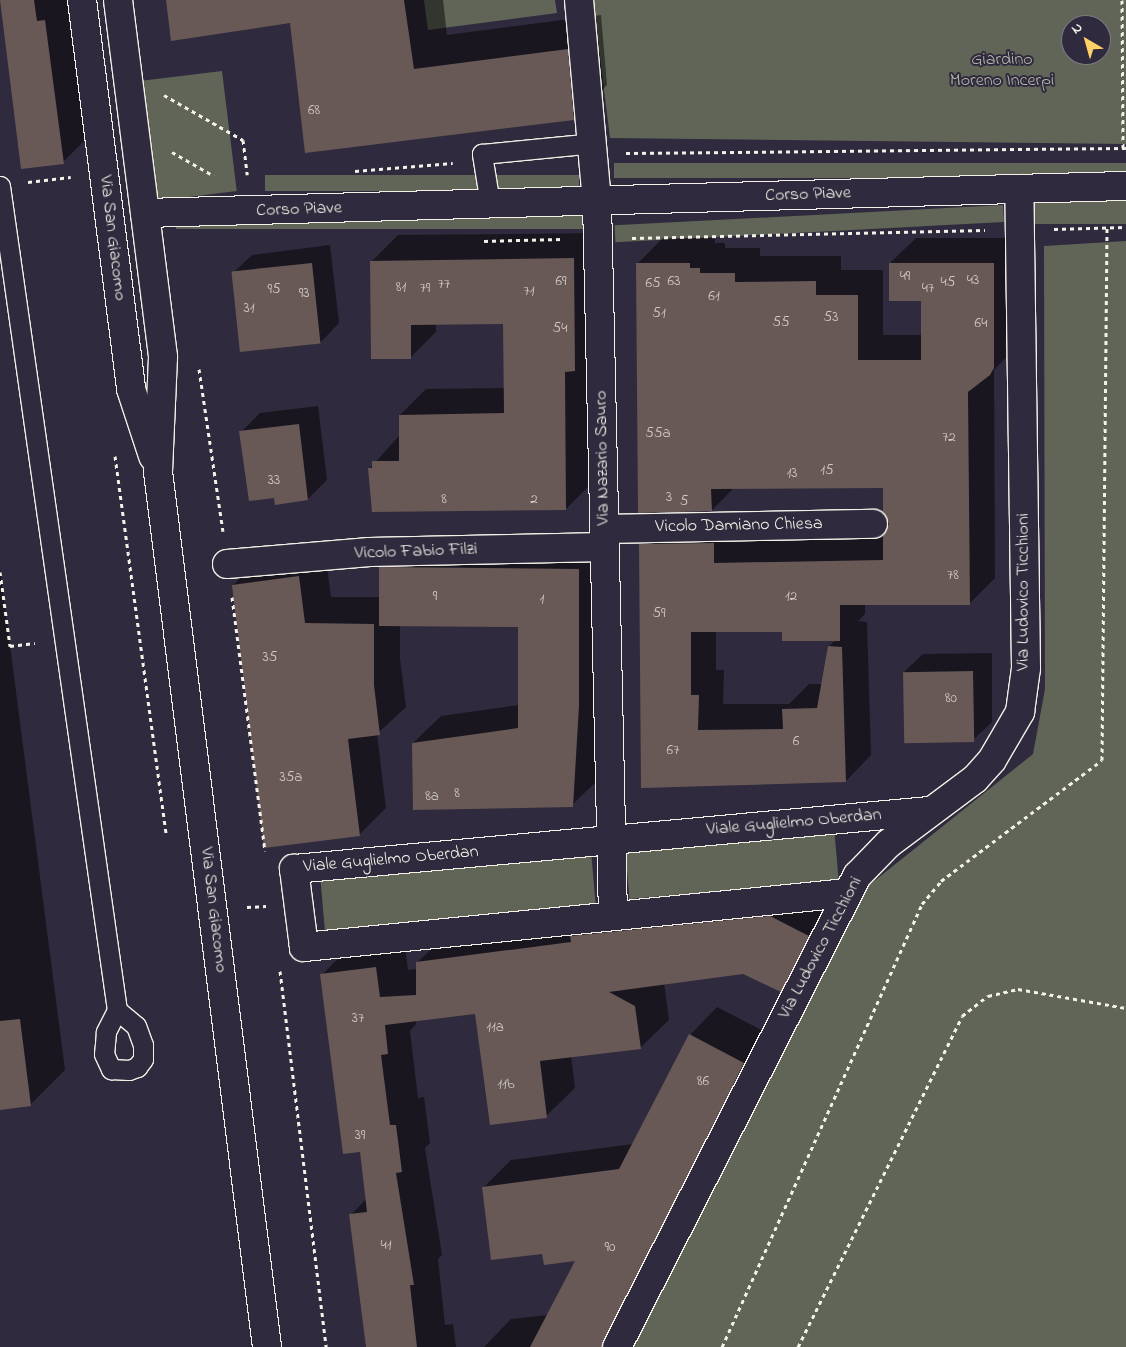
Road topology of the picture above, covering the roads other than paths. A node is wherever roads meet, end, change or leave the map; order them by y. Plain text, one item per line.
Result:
1 (82, 0) edge
2 (118, 0) edge
3 (579, 0) edge
4 (594, 148) junction
5 (0, 186) edge
6 (1126, 186) edge
7 (1019, 189) junction
8 (597, 201) junction
9 (490, 204) junction
10 (145, 213) junction
11 (109, 215) junction
12 (158, 472) junction
13 (873, 524) dead end
14 (605, 538) junction
15 (228, 564) road end
16 (929, 811) junction
17 (611, 840) junction
18 (847, 893) junction
19 (613, 916) junction
20 (117, 1010) dead end
21 (267, 1347) edge
22 (617, 1347) edge

1 - 11 street, Via San Giacomo
2 - 10 street, Via San Giacomo
3 - 4 street, Via Nazario Sauro
4 - 8 street, Via Nazario Sauro
4 - 9 lane
5 - 20 lane
6 - 7 street, Corso Piave
7 - 8 street, Corso Piave
7 - 16 street, Via Ludovico Ticchioni
8 - 9 street, Corso Piave
8 - 14 street, Via Nazario Sauro
9 - 10 street, Corso Piave
10 - 11 street, Corso Piave
10 - 12 street, Via San Giacomo
11 - 12 street, Via San Giacomo
12 - 21 street, Via San Giacomo
13 - 14 street, Vicolo Damiano Chiesa
14 - 15 street, Vicolo Fabio Filzi
14 - 17 street, Via Nazario Sauro
16 - 17 street, Viale Guglielmo Oberdan
16 - 18 street, Via Ludovico Ticchioni
17 - 19 street, Via Nazario Sauro
17 - 19 street, Viale Guglielmo Oberdan
18 - 19 street, Viale Guglielmo Oberdan
18 - 22 street, Via Ludovico Ticchioni

